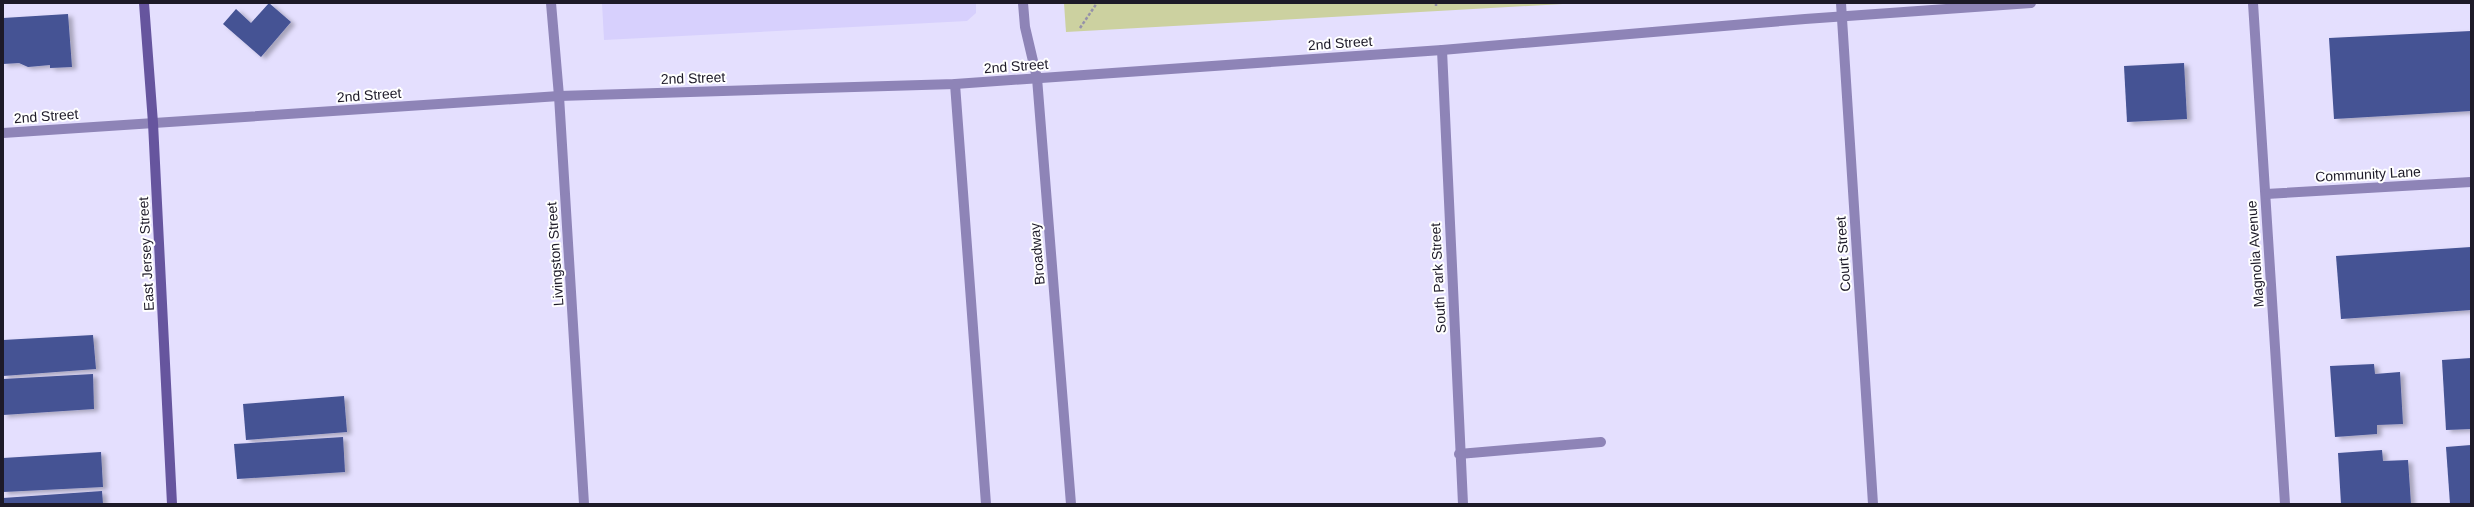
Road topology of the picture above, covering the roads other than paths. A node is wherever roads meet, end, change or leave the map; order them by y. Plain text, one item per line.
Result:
1 (144, 3) edge
2 (551, 3) edge
3 (1023, 3) edge
4 (1841, 3) edge
5 (2030, 3) edge
6 (2253, 3) edge
7 (1842, 17) junction
8 (1442, 50) junction
9 (1037, 78) junction
10 (955, 84) junction
11 (559, 96) junction
12 (153, 123) junction
13 (3, 133) edge
14 (2471, 182) edge
15 (2266, 194) junction
16 (1601, 442) dead end
17 (1460, 454) junction
18 (172, 504) edge
19 (584, 504) edge
20 (986, 504) edge
21 (1071, 504) edge
22 (1463, 504) edge
23 (1873, 504) edge
24 (2285, 504) edge

1 - 12 street, East Jersey Street
2 - 11 street, Livingston Street
3 - 9 street, Broadway
4 - 7 street, Court Street
5 - 7 street, 2nd Street
6 - 15 street, Magnolia Avenue
7 - 8 street, 2nd Street
7 - 23 street, Court Street
8 - 9 street, 2nd Street
8 - 17 street, South Park Street
9 - 10 street, 2nd Street
9 - 21 street, Broadway
10 - 11 street, 2nd Street
10 - 20 street
11 - 12 street, 2nd Street
11 - 19 street, Livingston Street
12 - 13 street, 2nd Street
12 - 18 street, East Jersey Street
14 - 15 street, Community Lane
15 - 24 street, Magnolia Avenue
16 - 17 street
17 - 22 street, South Park Street

